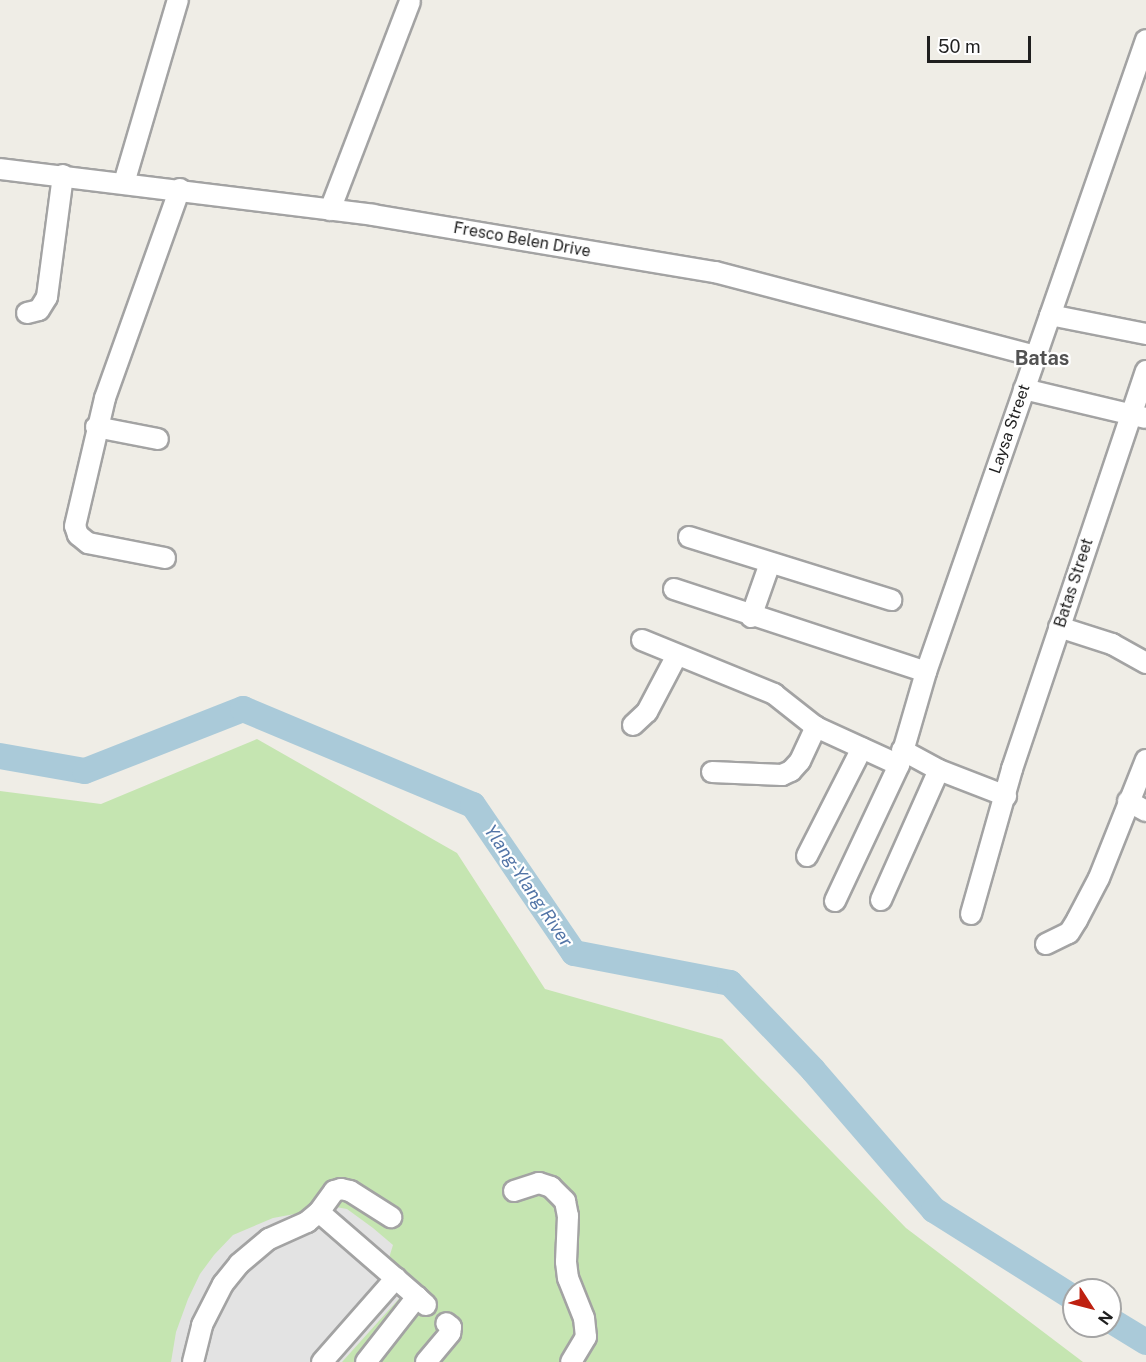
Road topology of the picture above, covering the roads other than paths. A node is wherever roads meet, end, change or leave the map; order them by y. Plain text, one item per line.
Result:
1 (178, 0) edge
2 (410, 2) dead end
3 (1146, 40) edge
4 (0, 169) edge
5 (63, 176) junction
6 (124, 183) junction
7 (180, 189) junction
8 (330, 210) junction
9 (27, 313) dead end
10 (1050, 315) junction
11 (1146, 334) edge
12 (1036, 356) junction
13 (1146, 371) edge
14 (1024, 389) junction
15 (1139, 416) edge
16 (96, 427) junction
17 (158, 439) dead end
18 (689, 537) dead end
19 (165, 558) dead end
20 (770, 563) junction
21 (674, 590) dead end
22 (891, 600) dead end
23 (751, 617) junction
24 (1059, 627) junction
25 (642, 640) dead end
26 (677, 656) junction
27 (1146, 663) edge
28 (926, 672) junction
29 (633, 724) dead end
30 (816, 727) junction
31 (862, 748) junction
32 (901, 758) junction
33 (1146, 760) edge
34 (939, 770) junction
35 (712, 772) dead end
36 (1005, 796) junction
37 (1128, 801) junction
38 (1146, 811) edge
39 (807, 856) dead end
40 (835, 900) dead end
41 (881, 900) dead end
42 (971, 914) dead end
43 (1046, 944) dead end
44 (514, 1191) dead end
45 (319, 1212) junction
46 (391, 1217) dead end
47 (396, 1278) junction
48 (446, 1323) dead end
49 (347, 1334) junction
50 (373, 1359) edge
51 (193, 1362) edge
52 (322, 1362) edge
53 (426, 1362) edge
54 (571, 1362) edge

1 - 6 street
2 - 8 street
3 - 10 street, Laysa Street
4 - 5 street, Fresco Belen Drive
5 - 6 street, Fresco Belen Drive
5 - 9 street
6 - 7 street, Fresco Belen Drive
7 - 8 street, Fresco Belen Drive
7 - 16 street
8 - 12 street, Fresco Belen Drive
10 - 11 street
10 - 12 street, Laysa Street
12 - 14 street, Laysa Street
13 - 15 street, Batas Street
14 - 15 street
14 - 28 street, Laysa Street
15 - 24 street, Batas Street
16 - 17 street
16 - 19 street
18 - 20 street
20 - 22 street
20 - 23 street
21 - 23 street
23 - 28 street
24 - 27 street
24 - 36 street, Batas Street
25 - 26 street
26 - 29 street
26 - 30 street
28 - 32 street, Laysa Street
30 - 31 street
30 - 35 street
31 - 32 street
31 - 39 street
32 - 34 street
32 - 40 street, Laysa Street
33 - 37 street
34 - 36 street
34 - 41 street
36 - 42 street, Batas Street
37 - 38 street
37 - 43 street
44 - 54 street
45 - 46 street
45 - 47 street
45 - 51 street
47 - 49 street
47 - 50 street
48 - 53 street
49 - 50 street
49 - 52 street

